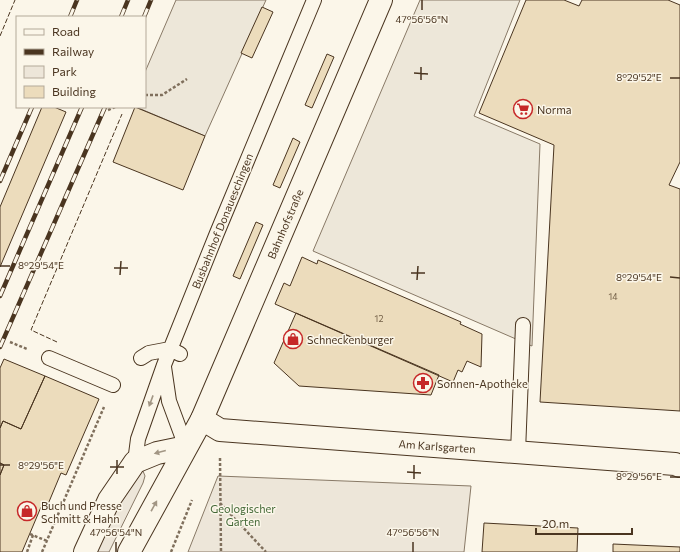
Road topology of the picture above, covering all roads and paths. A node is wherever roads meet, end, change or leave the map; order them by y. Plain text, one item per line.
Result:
1 (314, 0) edge
2 (381, 0) edge
3 (187, 79) dead end
4 (146, 95) edge
5 (113, 108) edge
6 (108, 110) dead end
7 (523, 325) dead end
8 (175, 352) junction
9 (49, 358) dead end
10 (141, 358) dead end
11 (164, 365) junction
12 (113, 385) dead end
13 (202, 419) junction
14 (97, 423) dead end
15 (220, 430) junction
16 (186, 447) junction
17 (518, 452) junction
18 (135, 462) junction
19 (677, 465) edge
20 (220, 502) junction
21 (30, 534) dead end
22 (33, 535) junction
23 (47, 541) junction
24 (27, 552) edge
25 (42, 552) edge
26 (85, 552) edge
27 (129, 552) edge
28 (221, 552) edge
29 (266, 552) edge

1 - 8 lane, Busbahnhof Donaueschingen
2 - 13 main road, Bahnhofstraße
3 - 4 path
5 - 6 path
7 - 17 lane
8 - 10 lane
8 - 11 lane, Busbahnhof Donaueschingen
9 - 12 lane
11 - 16 lane, Busbahnhof Donaueschingen
11 -> 18 lane
13 - 15 main road, Am Karlsgarten
13 - 16 main road, Bahnhofstraße
14 - 23 path
15 - 17 main road, Am Karlsgarten
15 - 20 path
16 -> 18 main road
27 -> 16 main road, Bahnhofstraße
17 - 19 main road, Am Karlsgarten
18 - 26 main road
20 - 28 path
20 - 29 path
21 - 22 path
22 - 23 path
22 - 24 path
23 - 25 path

